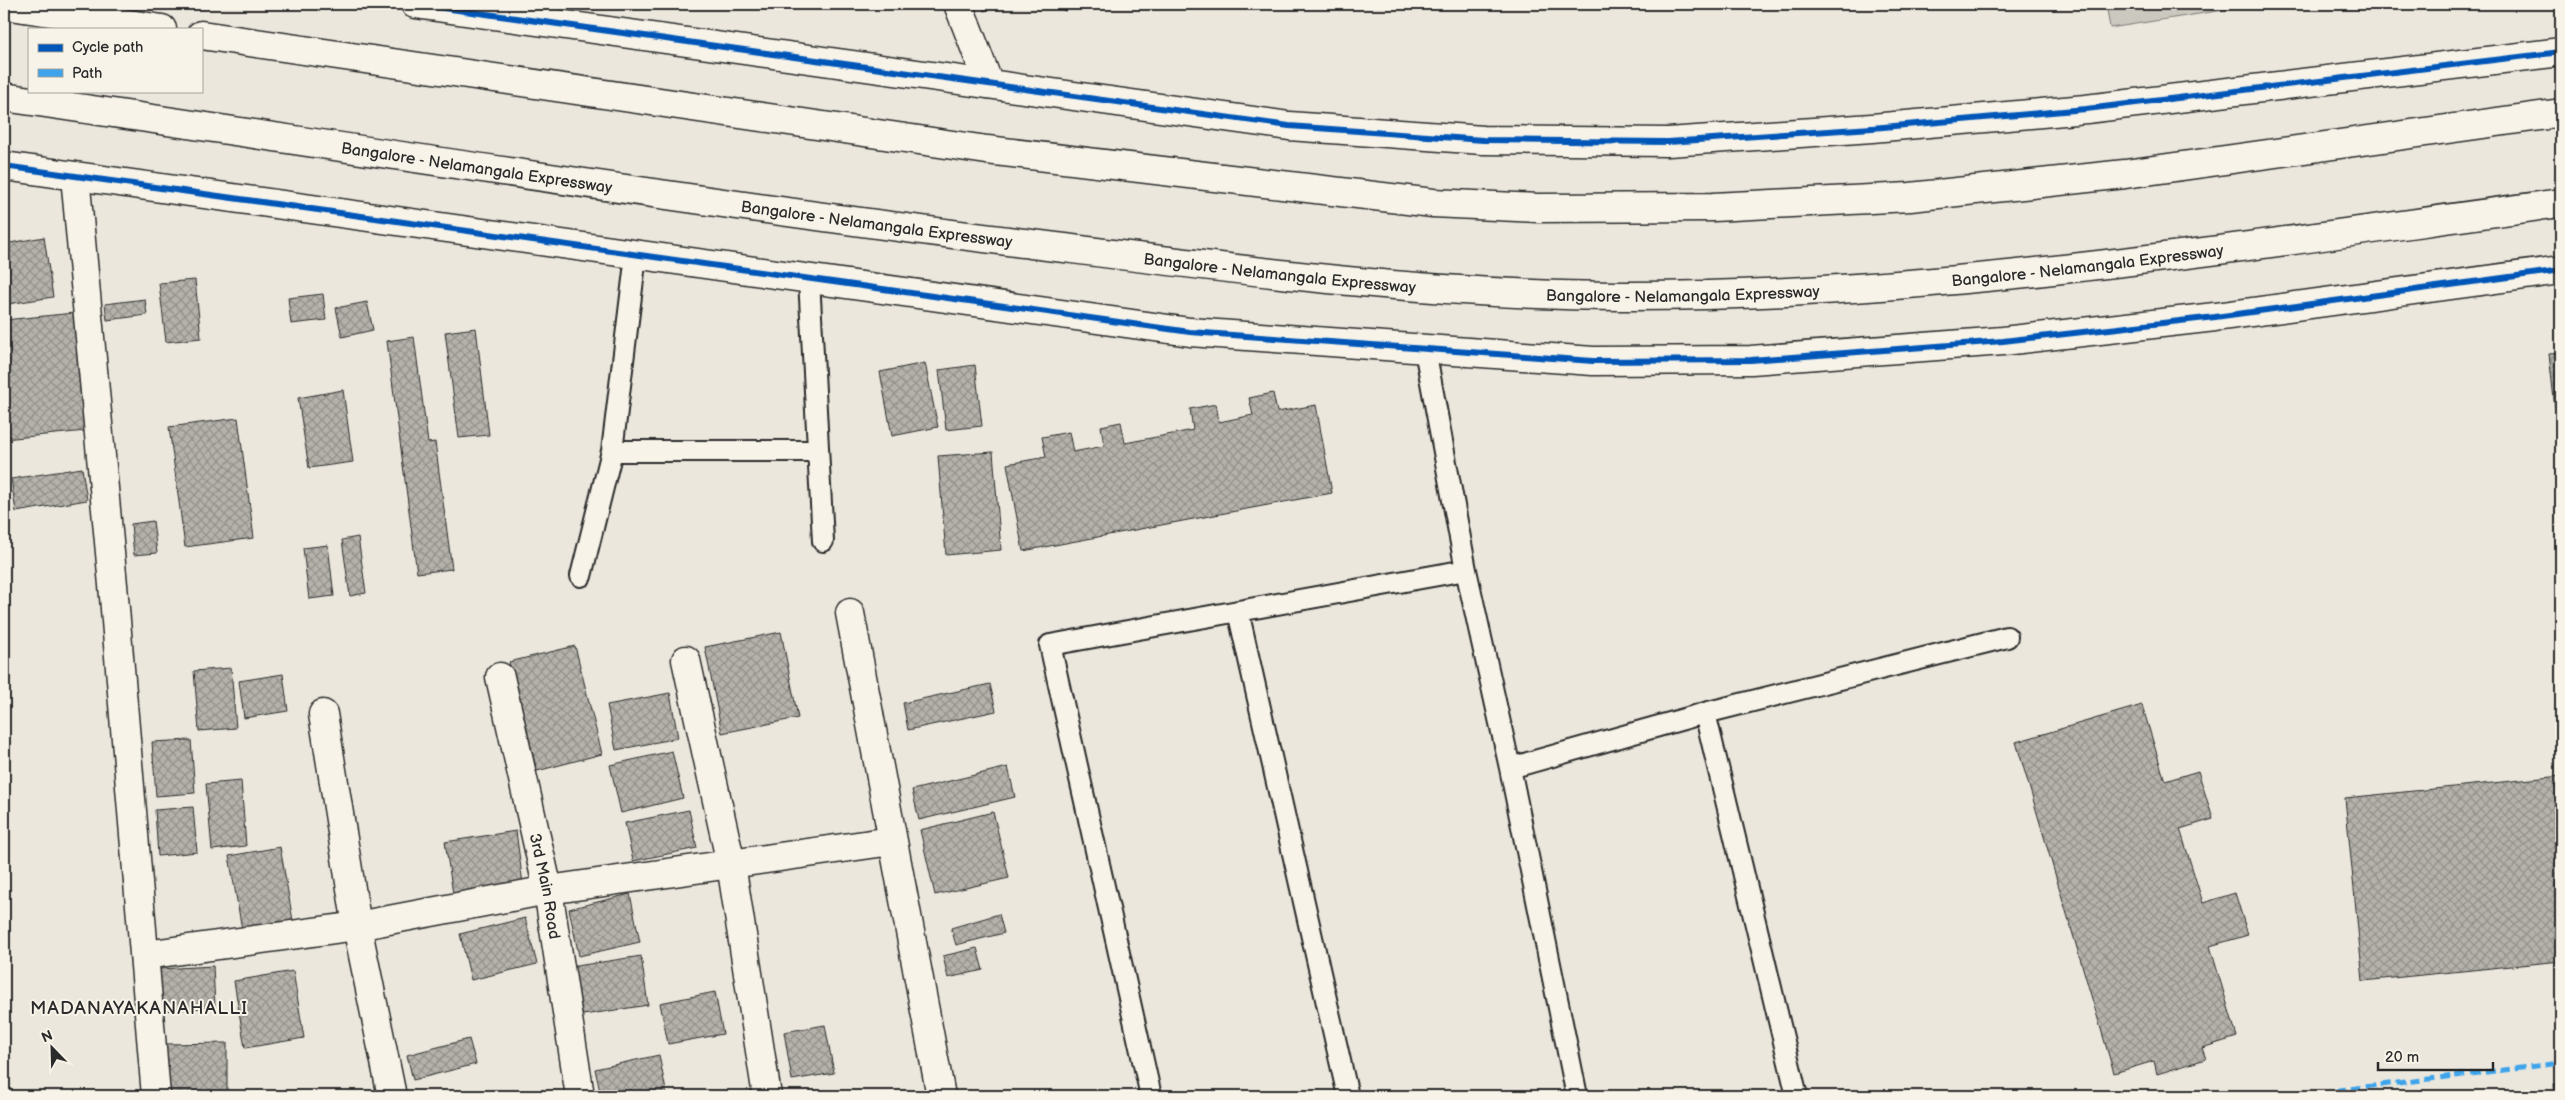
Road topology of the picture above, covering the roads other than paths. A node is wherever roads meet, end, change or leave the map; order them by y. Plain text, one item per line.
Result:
1 (415, 4) edge
2 (958, 4) edge
3 (4, 6) edge
4 (155, 28) edge
5 (202, 35) edge
6 (2561, 52) edge
7 (989, 84) junction
8 (4, 97) edge
9 (2561, 113) edge
10 (4, 166) edge
11 (75, 176) junction
12 (2561, 203) edge
13 (636, 255) junction
14 (2561, 270) edge
15 (808, 279) junction
16 (1425, 350) junction
17 (612, 451) junction
18 (818, 451) junction
19 (823, 542) dead end
20 (1466, 570) junction
21 (581, 576) dead end
22 (1238, 611) junction
23 (850, 613) dead end
24 (2007, 637) dead end
25 (686, 660) dead end
26 (500, 677) dead end
27 (1705, 713) junction
28 (323, 714) dead end
29 (1510, 768) junction
30 (892, 841) junction
31 (730, 864) junction
32 (548, 890) junction
33 (357, 926) junction
34 (144, 955) junction
35 (156, 1096) edge
36 (392, 1096) edge
37 (580, 1096) edge
38 (767, 1096) edge
39 (942, 1096) edge
40 (1151, 1096) edge
41 (1348, 1096) edge
42 (1577, 1096) edge
43 (1798, 1096) edge

1 - 7 main road
2 - 7 main road
3 - 4 main road
5 - 9 main road
6 - 7 main road
8 - 12 main road, Bangalore - Nelamangala Expressway
10 - 11 main road
11 - 13 main road
11 - 34 main road
13 - 15 main road
13 - 17 lane
14 - 16 main road
15 - 16 main road
15 - 18 lane
16 - 20 lane
17 - 18 lane
17 - 21 lane
18 - 19 lane
20 - 22 lane
20 - 29 lane
22 - 40 lane
22 - 41 lane
23 - 30 main road
24 - 27 lane
25 - 31 main road
26 - 32 main road, 3rd Main Road
27 - 29 lane
27 - 43 lane
28 - 33 main road
29 - 42 lane
30 - 31 main road
30 - 39 main road
31 - 32 main road
31 - 38 main road
32 - 33 main road
32 - 37 main road, 3rd Main Road
33 - 34 main road
33 - 36 main road
34 - 35 main road

